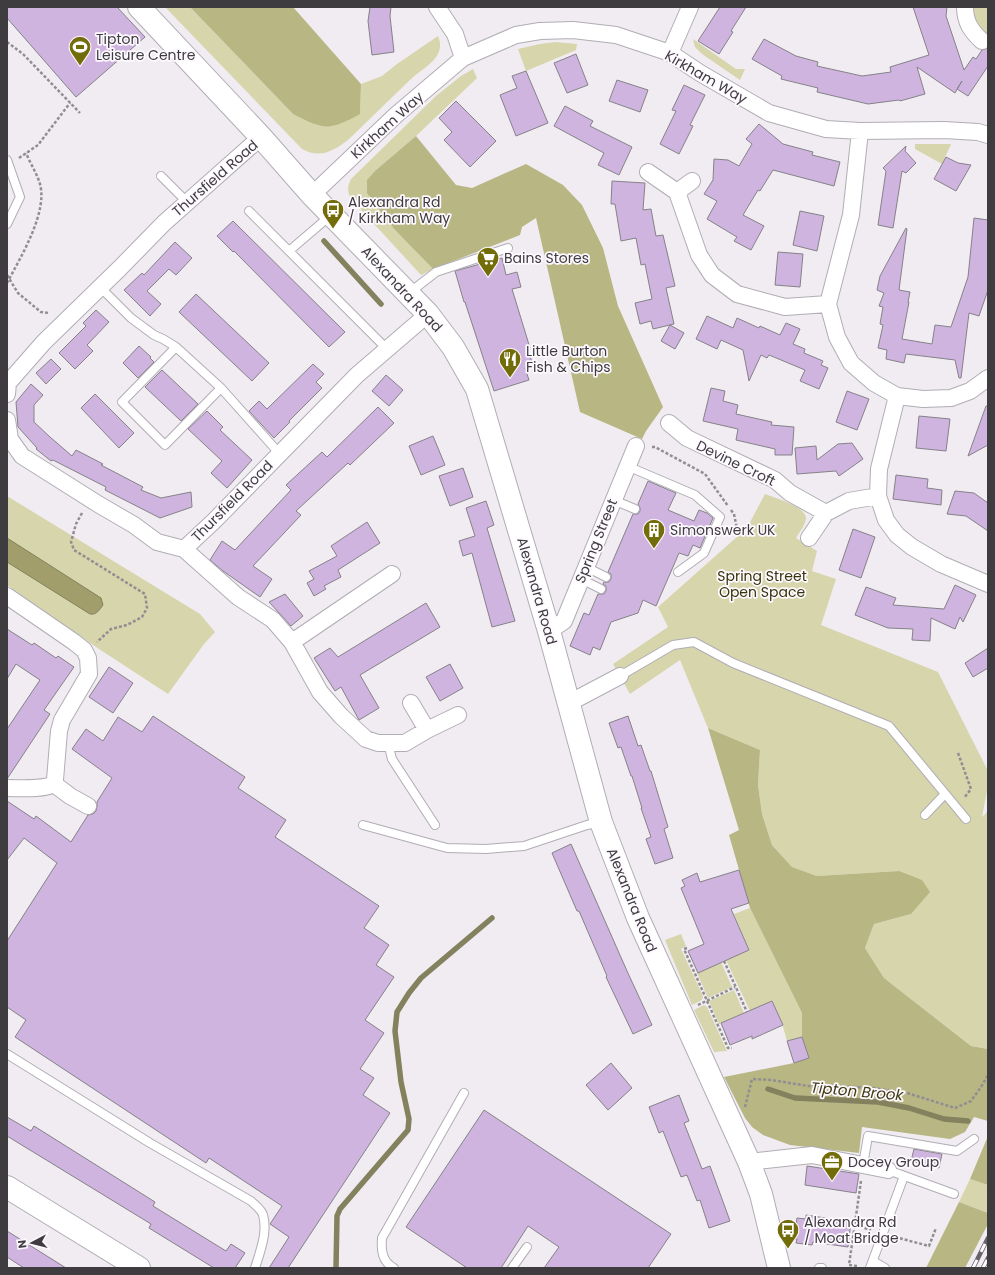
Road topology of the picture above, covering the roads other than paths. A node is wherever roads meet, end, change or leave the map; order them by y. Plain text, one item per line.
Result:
1 (139, 7) edge
2 (437, 7) edge
3 (690, 7) edge
4 (965, 7) edge
5 (982, 42) dead end
6 (670, 53) junction
7 (463, 58) junction
8 (860, 130) junction
9 (988, 134) edge
10 (261, 137) junction
11 (8, 162) edge
12 (648, 172) dead end
13 (161, 176) dead end
14 (692, 181) dead end
15 (676, 192) junction
16 (312, 195) junction
17 (187, 202) junction
18 (249, 211) dead end
19 (331, 214) junction
20 (7, 224) edge
21 (508, 248) dead end
22 (289, 251) junction
23 (100, 287) junction
24 (408, 293) junction
25 (828, 304) junction
26 (428, 314) junction
27 (176, 347) junction
28 (387, 349) junction
29 (988, 378) edge
30 (221, 388) junction
31 (7, 394) edge
32 (897, 396) junction
33 (7, 420) edge
34 (668, 423) dead end
35 (636, 446) road end
36 (279, 453) junction
37 (627, 466) junction
38 (878, 496) junction
39 (613, 500) junction
40 (635, 509) dead end
41 (826, 513) junction
42 (809, 538) dead end
43 (184, 549) junction
44 (678, 572) dead end
45 (583, 573) junction
46 (392, 574) dead end
47 (606, 577) dead end
48 (988, 584) edge
49 (601, 589) dead end
50 (7, 596) edge
51 (549, 631) junction
52 (292, 642) junction
53 (620, 676) joint
54 (411, 703) dead end
55 (569, 703) junction
56 (458, 715) dead end
57 (427, 730) junction
58 (388, 743) junction
59 (54, 784) junction
60 (7, 788) edge
61 (945, 794) junction
62 (88, 806) dead end
63 (925, 816) dead end
64 (966, 819) dead end
65 (601, 822) junction
66 (363, 825) dead end
67 (435, 826) dead end
68 (7, 1054) edge
69 (464, 1093) dead end
70 (974, 1139) dead end
71 (749, 1162) junction
72 (863, 1165) junction
73 (888, 1170) joint
74 (904, 1176) junction
75 (7, 1187) edge
76 (954, 1194) dead end
77 (527, 1247) dead end
78 (869, 1265) edge
79 (139, 1268) edge
80 (255, 1268) edge
81 (394, 1268) edge
82 (512, 1268) edge
83 (779, 1268) edge
84 (885, 1268) edge

1 - 10 main road, Alexandra Road
2 - 7 street
3 - 6 street
4 - 5 street
6 - 7 street, Kirkham Way
6 - 8 street, Kirkham Way
7 - 16 street, Kirkham Way
8 - 9 street, Kirkham Way
8 - 25 street
10 - 16 main road, Alexandra Road
10 - 17 street, Thursfield Road
11 - 20 lane
12 - 15 street
13 - 17 lane
14 - 15 street
15 - 25 street
16 - 19 main road, Alexandra Road
17 - 23 street, Thursfield Road
18 - 22 lane
19 - 22 lane
19 - 24 main road, Alexandra Road
21 - 24 lane
22 - 28 lane
23 - 27 lane
23 - 31 street, Thursfield Road
24 - 26 main road, Alexandra Road
25 - 32 street
26 - 28 street, Thursfield Road
26 - 51 main road, Alexandra Road
27 - 30 lane
27 - 30 lane
28 - 36 street, Thursfield Road
29 - 32 street
30 - 36 lane
32 - 38 street
33 - 43 street, Thursfield Road
34 - 41 street, Devine Croft
35 - 37 street, Spring Street
36 - 43 street, Thursfield Road
37 - 39 street, Spring Street
37 - 44 lane
38 - 41 street
38 - 48 street
39 - 40 lane
39 - 45 street, Spring Street
41 - 42 street
43 - 52 street
45 - 47 lane
45 - 49 lane
45 - 51 street, Spring Street
46 - 52 street
50 - 59 street
51 - 55 main road, Alexandra Road
52 - 58 street
53 - 55 street
53 - 61 lane
54 - 57 street
55 - 65 main road, Alexandra Road
56 - 57 street
57 - 58 street
58 - 67 lane
59 - 60 street
59 - 62 street
61 - 63 lane
61 - 64 lane
65 - 66 lane
65 - 71 main road, Alexandra Road
68 - 80 lane
69 - 81 lane
70 - 72 lane
71 - 72 street
71 - 83 main road, Alexandra Road
72 - 73 street
73 - 74 lane
74 - 76 lane
74 - 78 lane
75 - 79 main road
77 - 82 lane
78 - 84 lane

